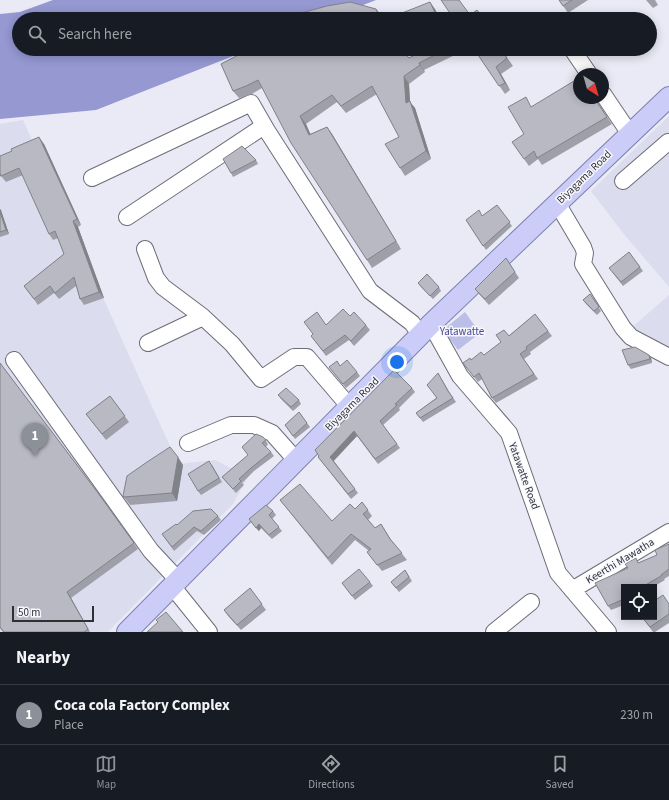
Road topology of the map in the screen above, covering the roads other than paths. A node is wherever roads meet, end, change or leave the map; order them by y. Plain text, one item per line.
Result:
1 (577, 56) edge
2 (585, 68) edge
3 (669, 97) edge
4 (609, 103) edge
5 (266, 129) junction
6 (630, 134) junction
7 (669, 141) edge
8 (92, 178) dead end
9 (623, 181) dead end
10 (557, 203) junction
11 (127, 217) dead end
12 (145, 249) dead end
13 (203, 317) junction
14 (426, 329) junction
15 (148, 343) dead end
16 (669, 357) edge
17 (14, 360) dead end
18 (349, 406) junction
19 (188, 443) dead end
20 (296, 460) junction
21 (669, 532) edge
22 (175, 583) junction
23 (572, 590) junction
24 (531, 602) dead end
25 (127, 632) edge
26 (210, 632) edge
27 (494, 632) edge
28 (608, 632) edge

1 - 2 street
3 - 6 main road, Biyagama Road
4 - 6 street
5 - 8 street, Yatawatte Road
5 - 11 street
5 - 14 street, Yatawatte Road
6 - 10 main road, Biyagama Road
7 - 9 street
10 - 14 main road, Biyagama Road
10 - 16 street
12 - 13 street
13 - 15 street
13 - 18 street
14 - 18 main road, Biyagama Road
14 - 23 street, Yatawatte Road
17 - 22 street
18 - 20 main road, Biyagama Road
19 - 20 street
20 - 22 main road, Biyagama Road
21 - 23 street, Keerthi Mawatha
22 - 25 main road, Biyagama Road
22 - 26 street
23 - 28 street, Yatawatte Road
24 - 27 street

